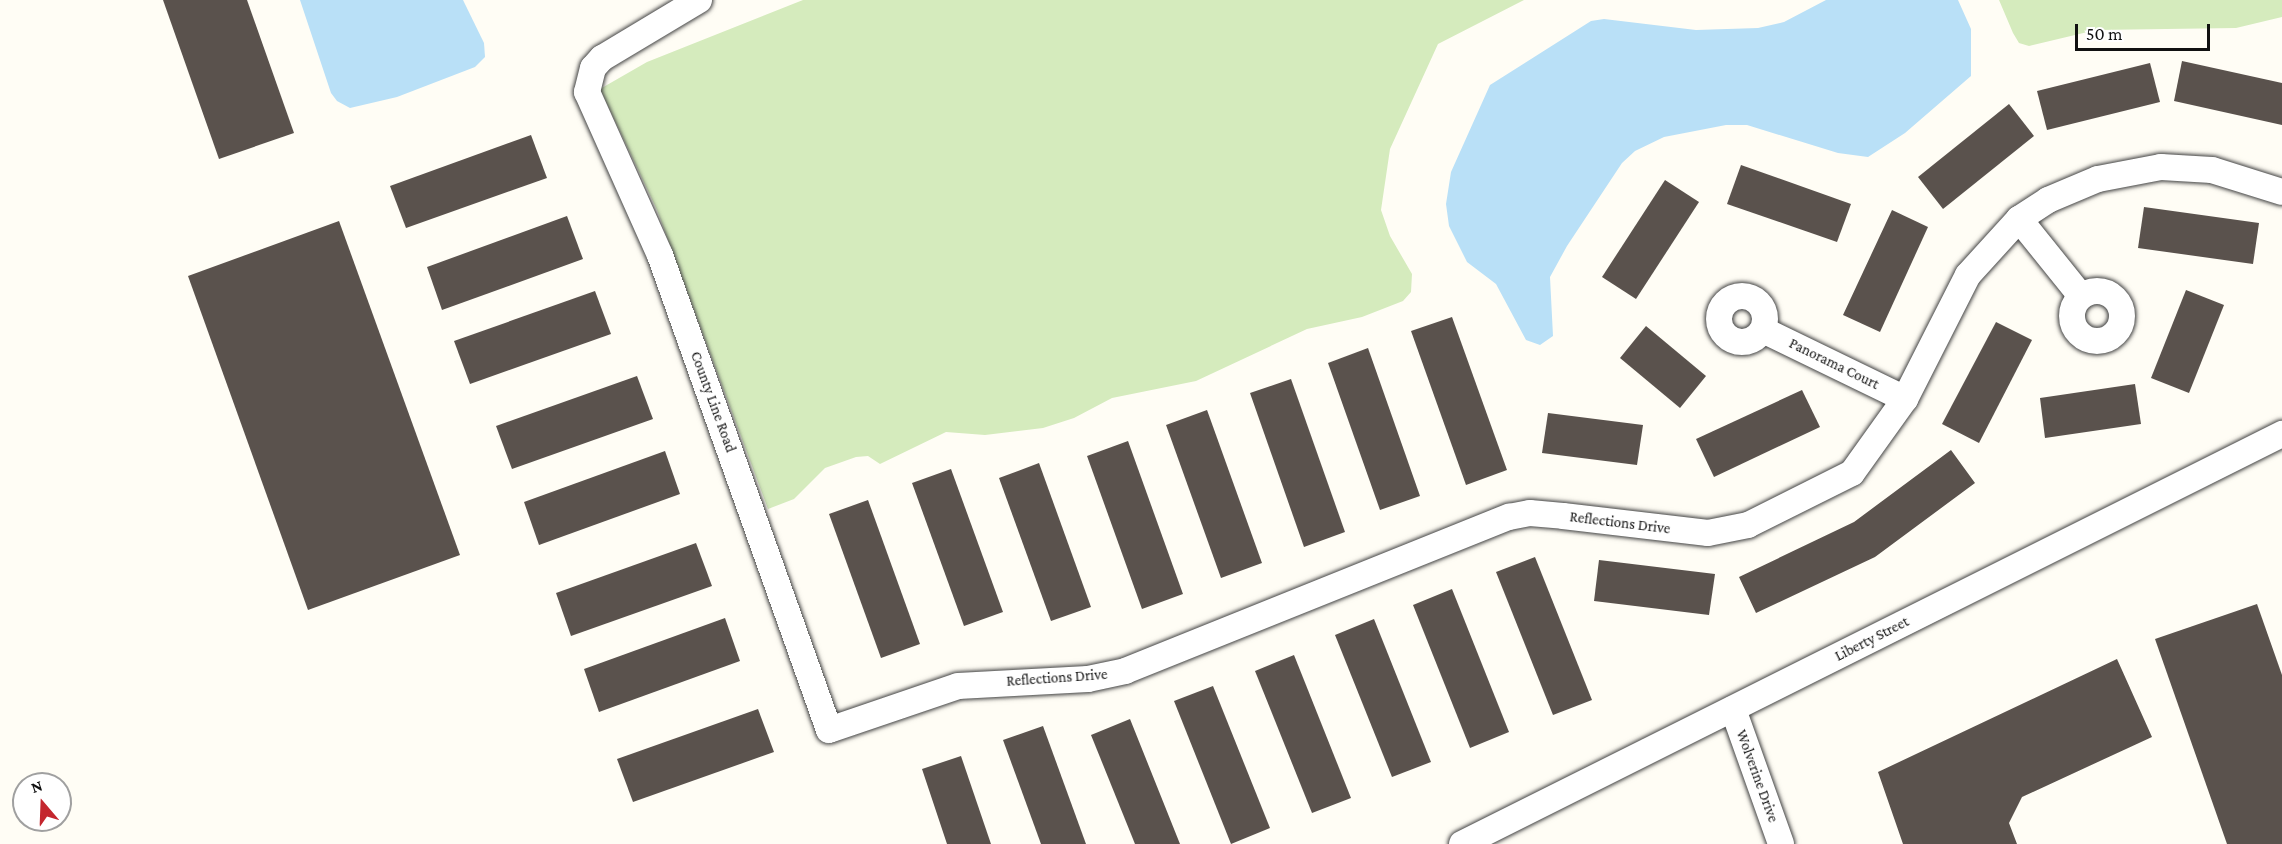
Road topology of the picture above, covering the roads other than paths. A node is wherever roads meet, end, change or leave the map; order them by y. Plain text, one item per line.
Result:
1 (699, 0) edge
2 (2282, 192) edge
3 (2019, 219) junction
4 (2080, 296) dead end
5 (1763, 330) dead end
6 (1905, 399) junction
7 (2282, 434) edge
8 (1733, 709) junction
9 (829, 730) joint
10 (1462, 844) edge
11 (1781, 844) edge

1 - 9 street, County Line Road
2 - 3 street, Reflections Drive
3 - 4 street
3 - 6 street, Reflections Drive
5 - 6 street, Panorama Court
6 - 9 street, Reflections Drive
7 - 8 street, Liberty Street
8 - 10 street, Liberty Street
8 - 11 street, Wolverine Drive

